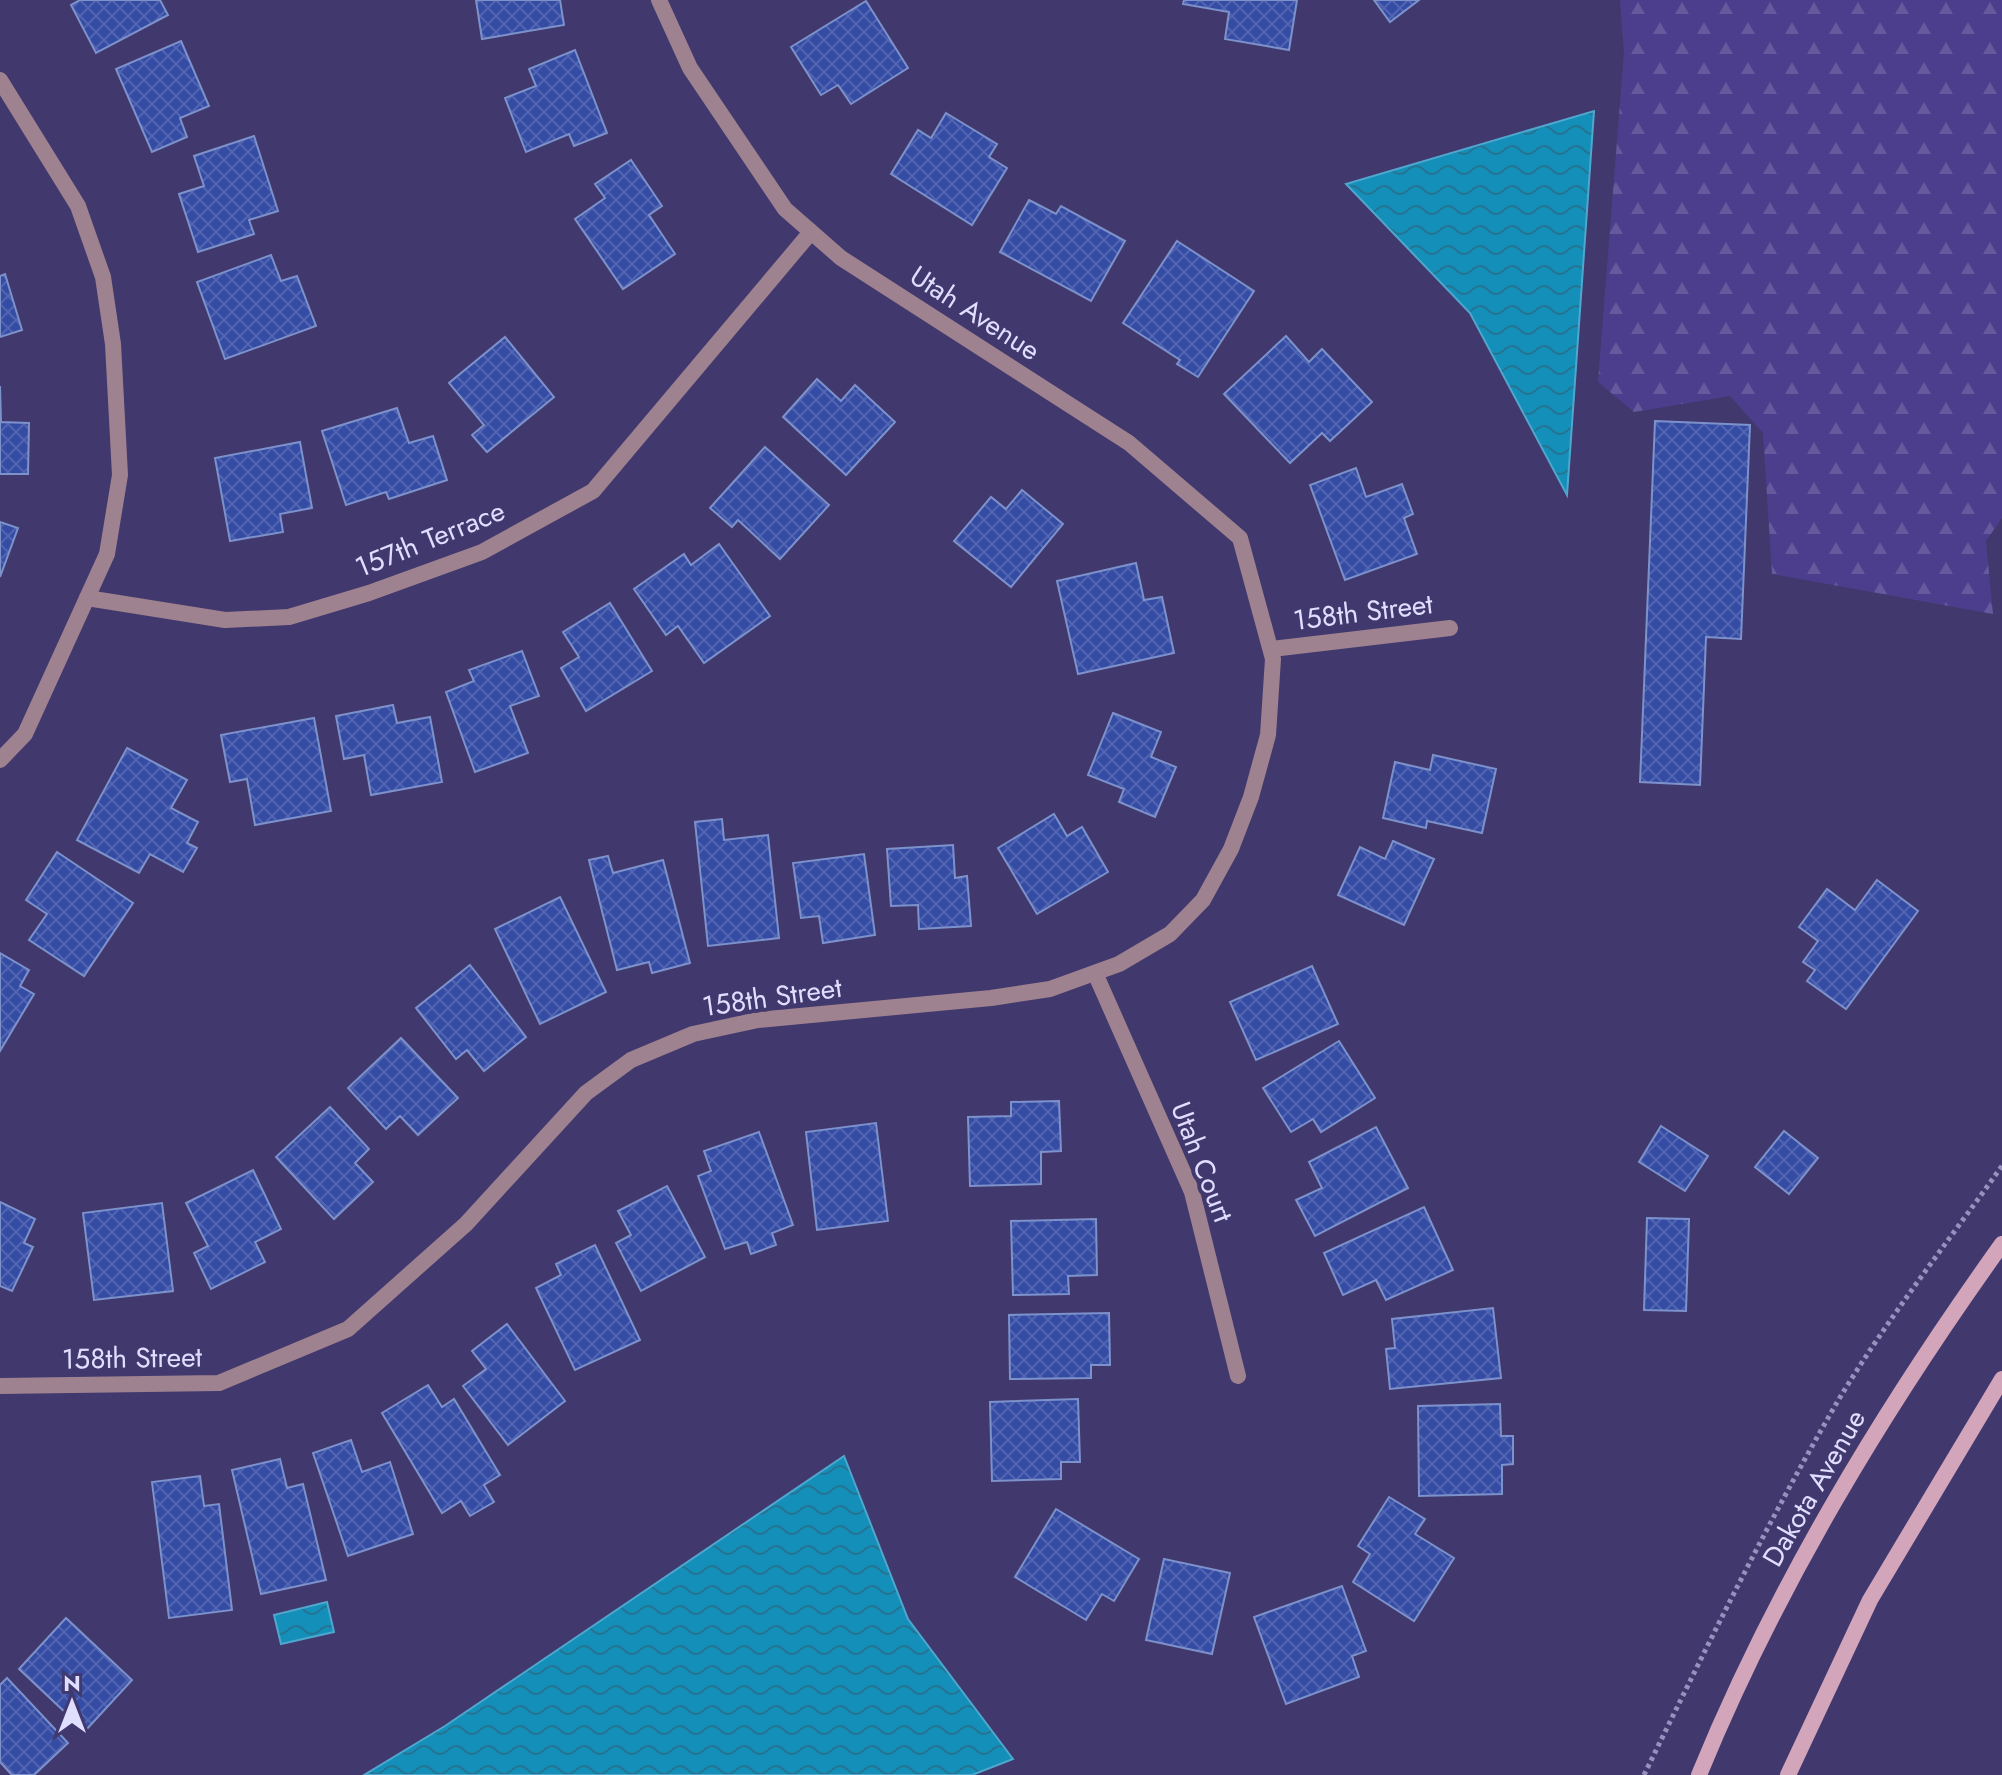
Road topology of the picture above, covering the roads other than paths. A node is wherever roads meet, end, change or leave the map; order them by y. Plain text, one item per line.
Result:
1 (659, 0) edge
2 (0, 80) edge
3 (811, 232) junction
4 (87, 598) junction
5 (1450, 628) dead end
6 (1272, 649) junction
7 (0, 760) edge
8 (1095, 973) junction
9 (2002, 1244) edge
10 (1238, 1376) dead end
11 (2002, 1379) edge
12 (0, 1386) edge
13 (1724, 1715) junction
14 (1692, 1775) edge
15 (1699, 1775) edge
16 (1788, 1775) edge

1 - 3 street, Utah Avenue
2 - 4 street
3 - 4 street, 157th Terrace
3 - 6 street, Utah Avenue
4 - 7 street
5 - 6 street, 158th Street
6 - 8 street, 158th Street
8 - 10 street, Utah Court
8 - 12 street, 158th Street
9 - 13 main road, Dakota Avenue
11 - 16 main road
13 - 14 main road
13 - 15 main road, Dakota Avenue

